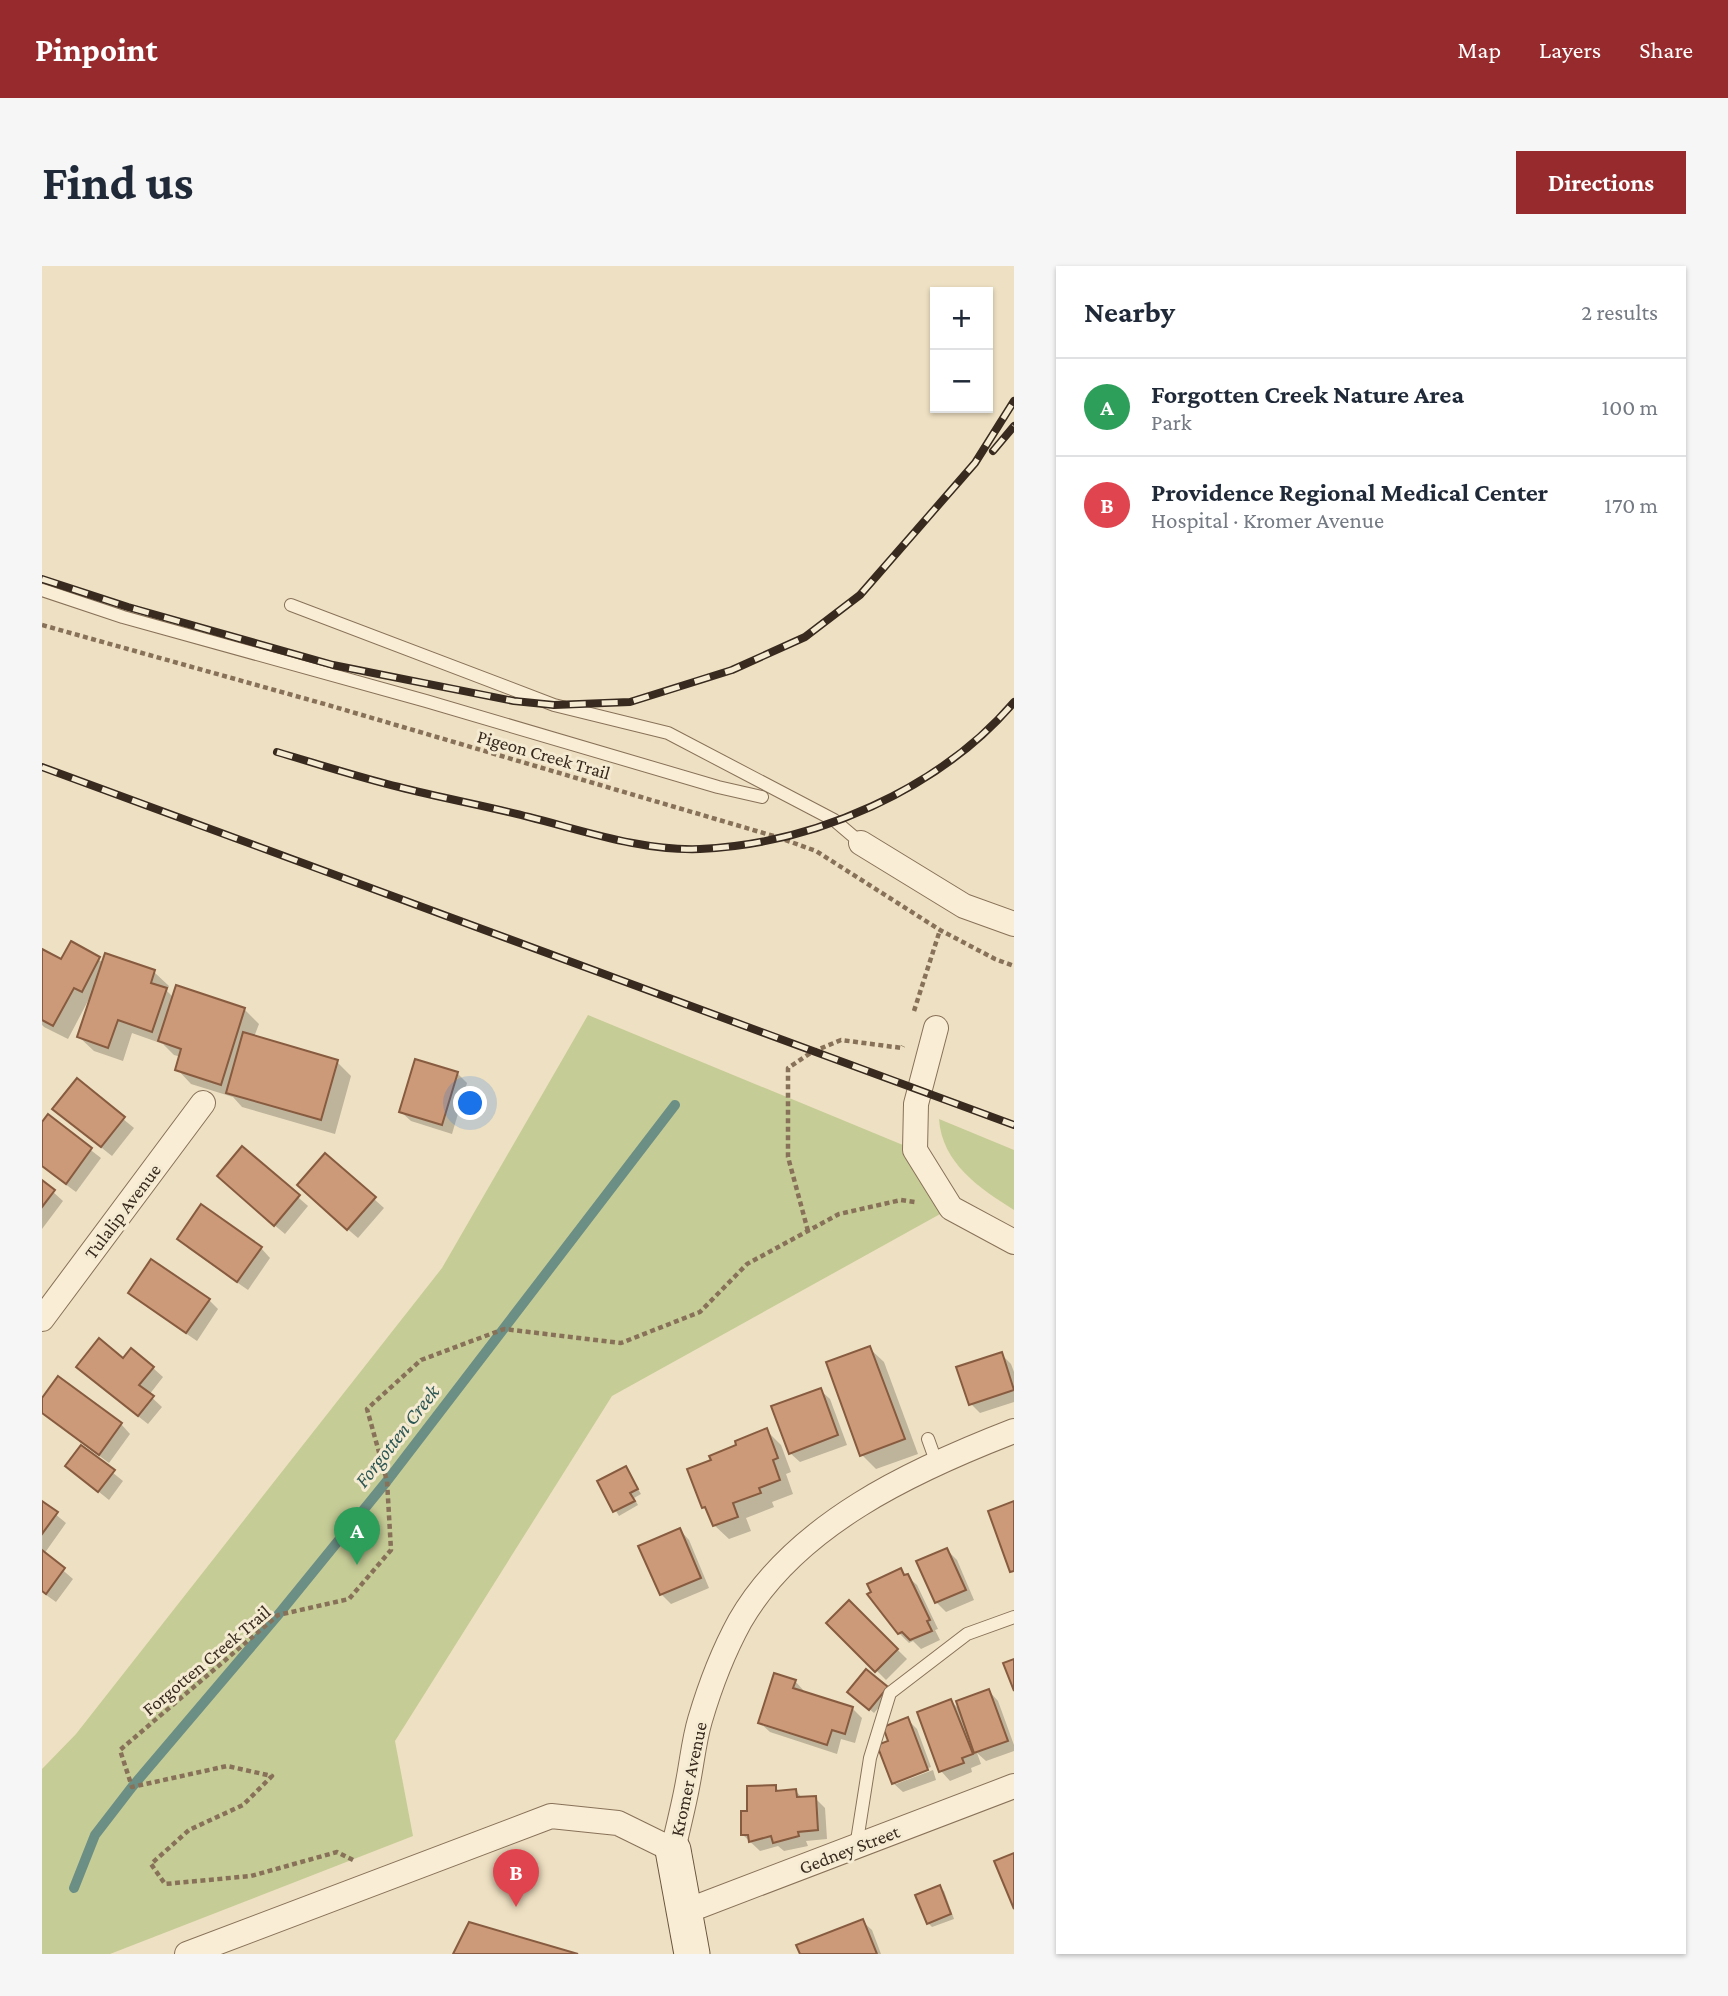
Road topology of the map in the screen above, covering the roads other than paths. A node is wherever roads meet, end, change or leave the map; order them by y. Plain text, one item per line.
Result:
1 (42, 590) edge
2 (291, 605) dead end
3 (762, 797) dead end
4 (861, 843) joint
5 (1014, 924) edge
6 (936, 1028) dead end
7 (202, 1103) dead end
8 (1014, 1242) edge
9 (42, 1319) edge
10 (1014, 1432) edge
11 (928, 1439) dead end
12 (937, 1464) junction
13 (1014, 1617) edge
14 (1014, 1786) edge
15 (856, 1846) junction
16 (673, 1850) junction
17 (684, 1912) junction
18 (187, 1954) edge
19 (692, 1954) edge

1 - 3 lane
2 - 4 lane
4 - 5 street
6 - 8 street
7 - 9 street, Tulalip Avenue
10 - 12 street, Kromer Avenue
11 - 12 lane
12 - 16 street, Kromer Avenue
13 - 15 lane
14 - 15 street, Gedney Street
15 - 17 street, Gedney Street
16 - 17 street
16 - 18 street, Kromer Avenue
17 - 19 street

